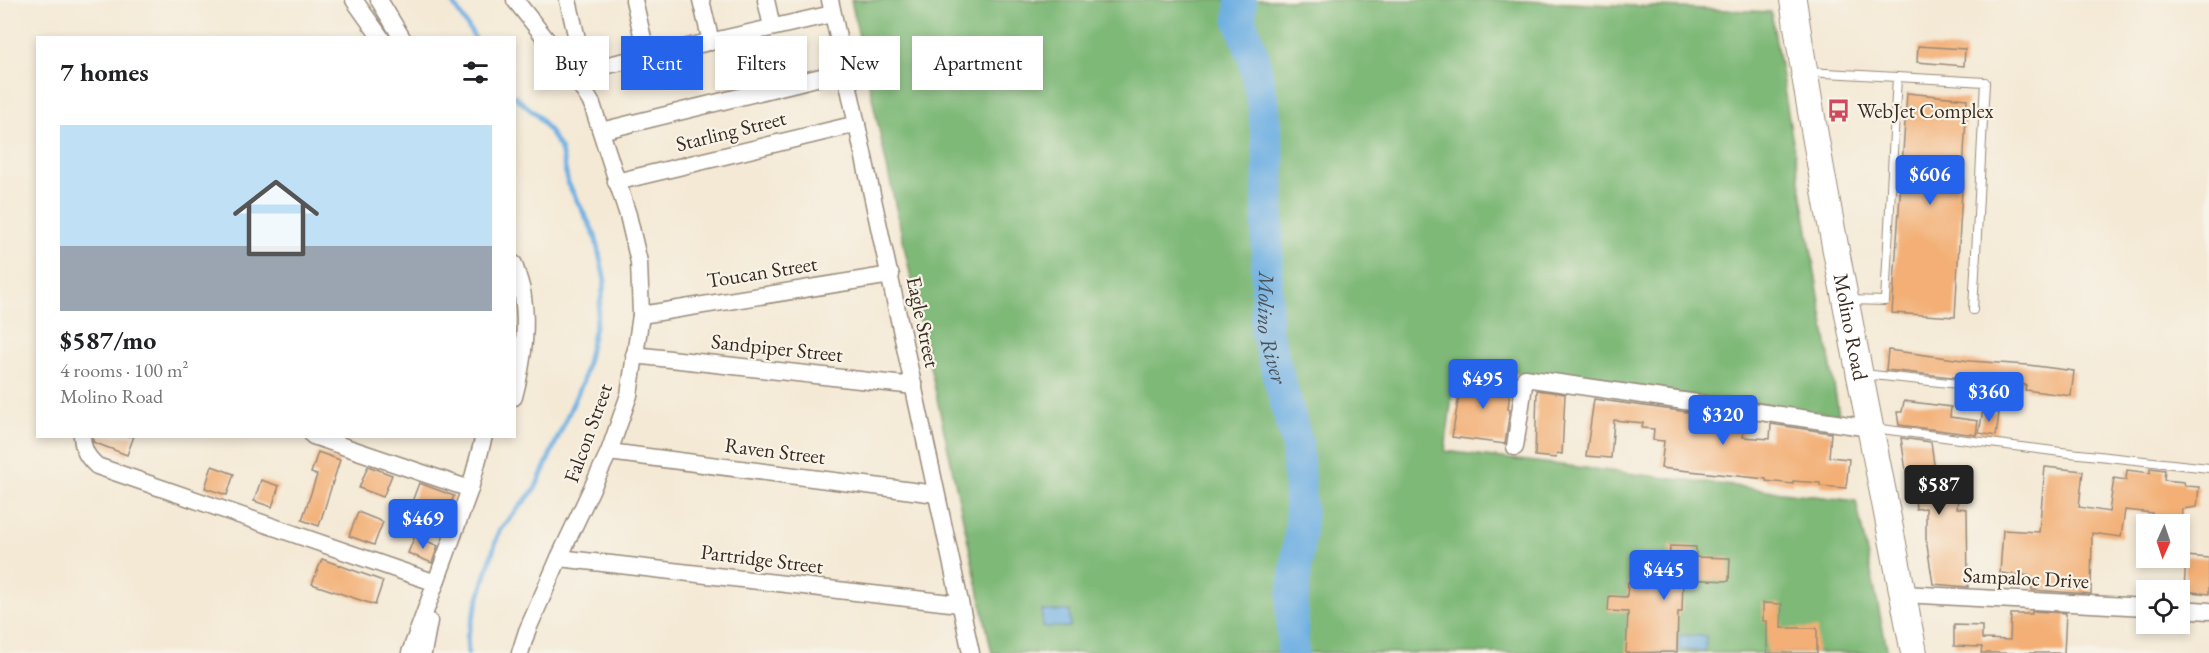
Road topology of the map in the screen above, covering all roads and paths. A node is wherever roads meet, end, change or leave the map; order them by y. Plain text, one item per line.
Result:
1 (354, 0) edge
2 (379, 0) edge
3 (515, 0) edge
4 (568, 0) edge
5 (634, 0) edge
6 (701, 0) edge
7 (766, 0) edge
8 (1793, 0) edge
9 (831, 7) edge
10 (772, 27) junction
11 (380, 36) edge
12 (401, 36) edge
13 (547, 36) edge
14 (573, 36) edge
15 (642, 36) edge
16 (837, 36) edge
17 (711, 42) junction
18 (703, 44) edge
19 (1804, 72) junction
20 (819, 77) edge
21 (1897, 77) junction
22 (586, 90) edge
23 (849, 90) edge
24 (857, 124) junction
25 (601, 131) junction
26 (616, 182) junction
27 (516, 271) edge
28 (891, 275) junction
29 (1846, 299) junction
30 (1973, 310) dead end
31 (640, 315) junction
32 (634, 355) junction
33 (1860, 374) junction
34 (1968, 385) dead end
35 (914, 386) junction
36 (516, 388) edge
37 (1870, 428) junction
38 (82, 438) edge
39 (319, 438) edge
40 (483, 438) edge
41 (495, 438) edge
42 (1515, 447) dead end
43 (609, 452) junction
44 (2209, 468) edge
45 (470, 489) junction
46 (936, 495) junction
47 (559, 558) junction
48 (436, 583) junction
49 (1903, 594) junction
50 (959, 604) junction
51 (2136, 606) edge
52 (2190, 610) edge
53 (2209, 611) edge
54 (410, 653) edge
55 (423, 653) edge
56 (520, 653) edge
57 (971, 653) edge
58 (1914, 653) edge

1 - 11 street
2 - 12 street
3 - 13 street
4 - 14 street
5 - 15 street
6 - 17 street
7 - 10 street
8 - 19 main road, Molino Road
9 - 10 street
9 - 16 street, Eagle Street
10 - 17 street
17 - 18 street
19 - 21 lane
19 - 29 main road, Molino Road
20 - 25 street
21 - 29 lane
21 - 30 lane
22 - 25 street, Falcon Street
23 - 24 street, Eagle Street
24 - 26 street, Starling Street
24 - 28 street, Eagle Street
25 - 26 street, Falcon Street
26 - 31 street, Falcon Street
27 - 36 street
28 - 31 street, Toucan Street
28 - 35 street, Eagle Street
29 - 33 main road, Molino Road
31 - 32 street, Falcon Street
32 - 35 street, Sandpiper Street
32 - 43 street, Falcon Street
33 - 34 lane
33 - 37 main road, Molino Road
35 - 46 street, Eagle Street
37 - 42 street
37 - 44 lane
37 - 49 main road, Molino Road
38 - 48 street
39 - 45 street
40 - 45 street
41 - 45 street
43 - 46 street, Raven Street
43 - 47 street, Falcon Street
45 - 48 street
46 - 50 street, Eagle Street
47 - 50 street, Partridge Street
47 - 56 street, Falcon Street
48 - 54 street
48 - 55 street
49 - 51 street, Sampaloc Drive
49 - 58 main road, Molino Road
50 - 57 street, Eagle Street
52 - 53 street

